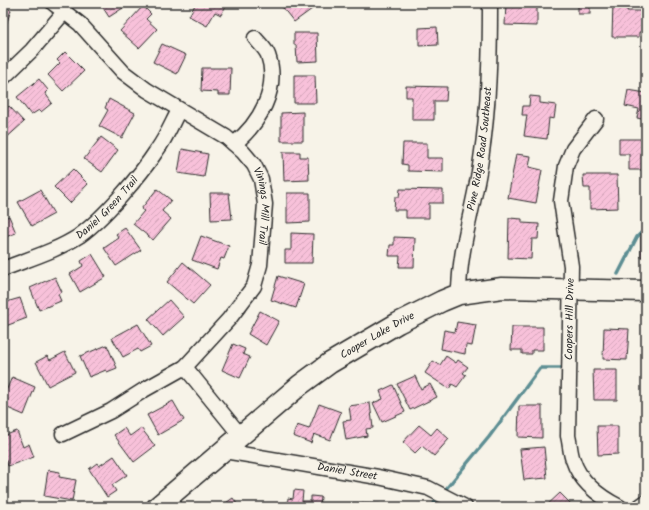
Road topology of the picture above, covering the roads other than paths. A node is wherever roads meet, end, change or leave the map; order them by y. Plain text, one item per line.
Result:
1 (53, 3) edge
2 (490, 3) edge
3 (65, 12) junction
4 (255, 38) dead end
5 (3, 78) edge
6 (179, 110) junction
7 (596, 119) dead end
8 (234, 144) junction
9 (3, 269) edge
10 (571, 289) junction
11 (646, 291) edge
12 (459, 294) junction
13 (185, 367) junction
14 (63, 434) dead end
15 (240, 435) junction
16 (224, 451) junction
17 (646, 502) edge
18 (164, 505) edge
19 (465, 507) edge
20 (620, 507) edge
21 (639, 507) edge

1 - 3 street, Vinings Mill Trail
2 - 12 street, Pine Ridge Road Southeast
3 - 5 street
3 - 6 street, Vinings Mill Trail
4 - 8 street
6 - 8 street, Vinings Mill Trail
6 - 9 street, Daniel Green Trail
7 - 10 street, Coopers Hill Drive
8 - 13 street, Vinings Mill Trail
10 - 11 street, Cooper Lake Drive
10 - 12 street, Cooper Lake Drive
10 - 20 street, Coopers Hill Drive
12 - 15 street, Cooper Lake Drive
13 - 14 street, Vinings Mill Trail
13 - 15 street
15 - 16 street, Cooper Lake Drive
16 - 18 street, Cooper Lake Drive
16 - 19 street, Daniel Street
17 - 21 street

